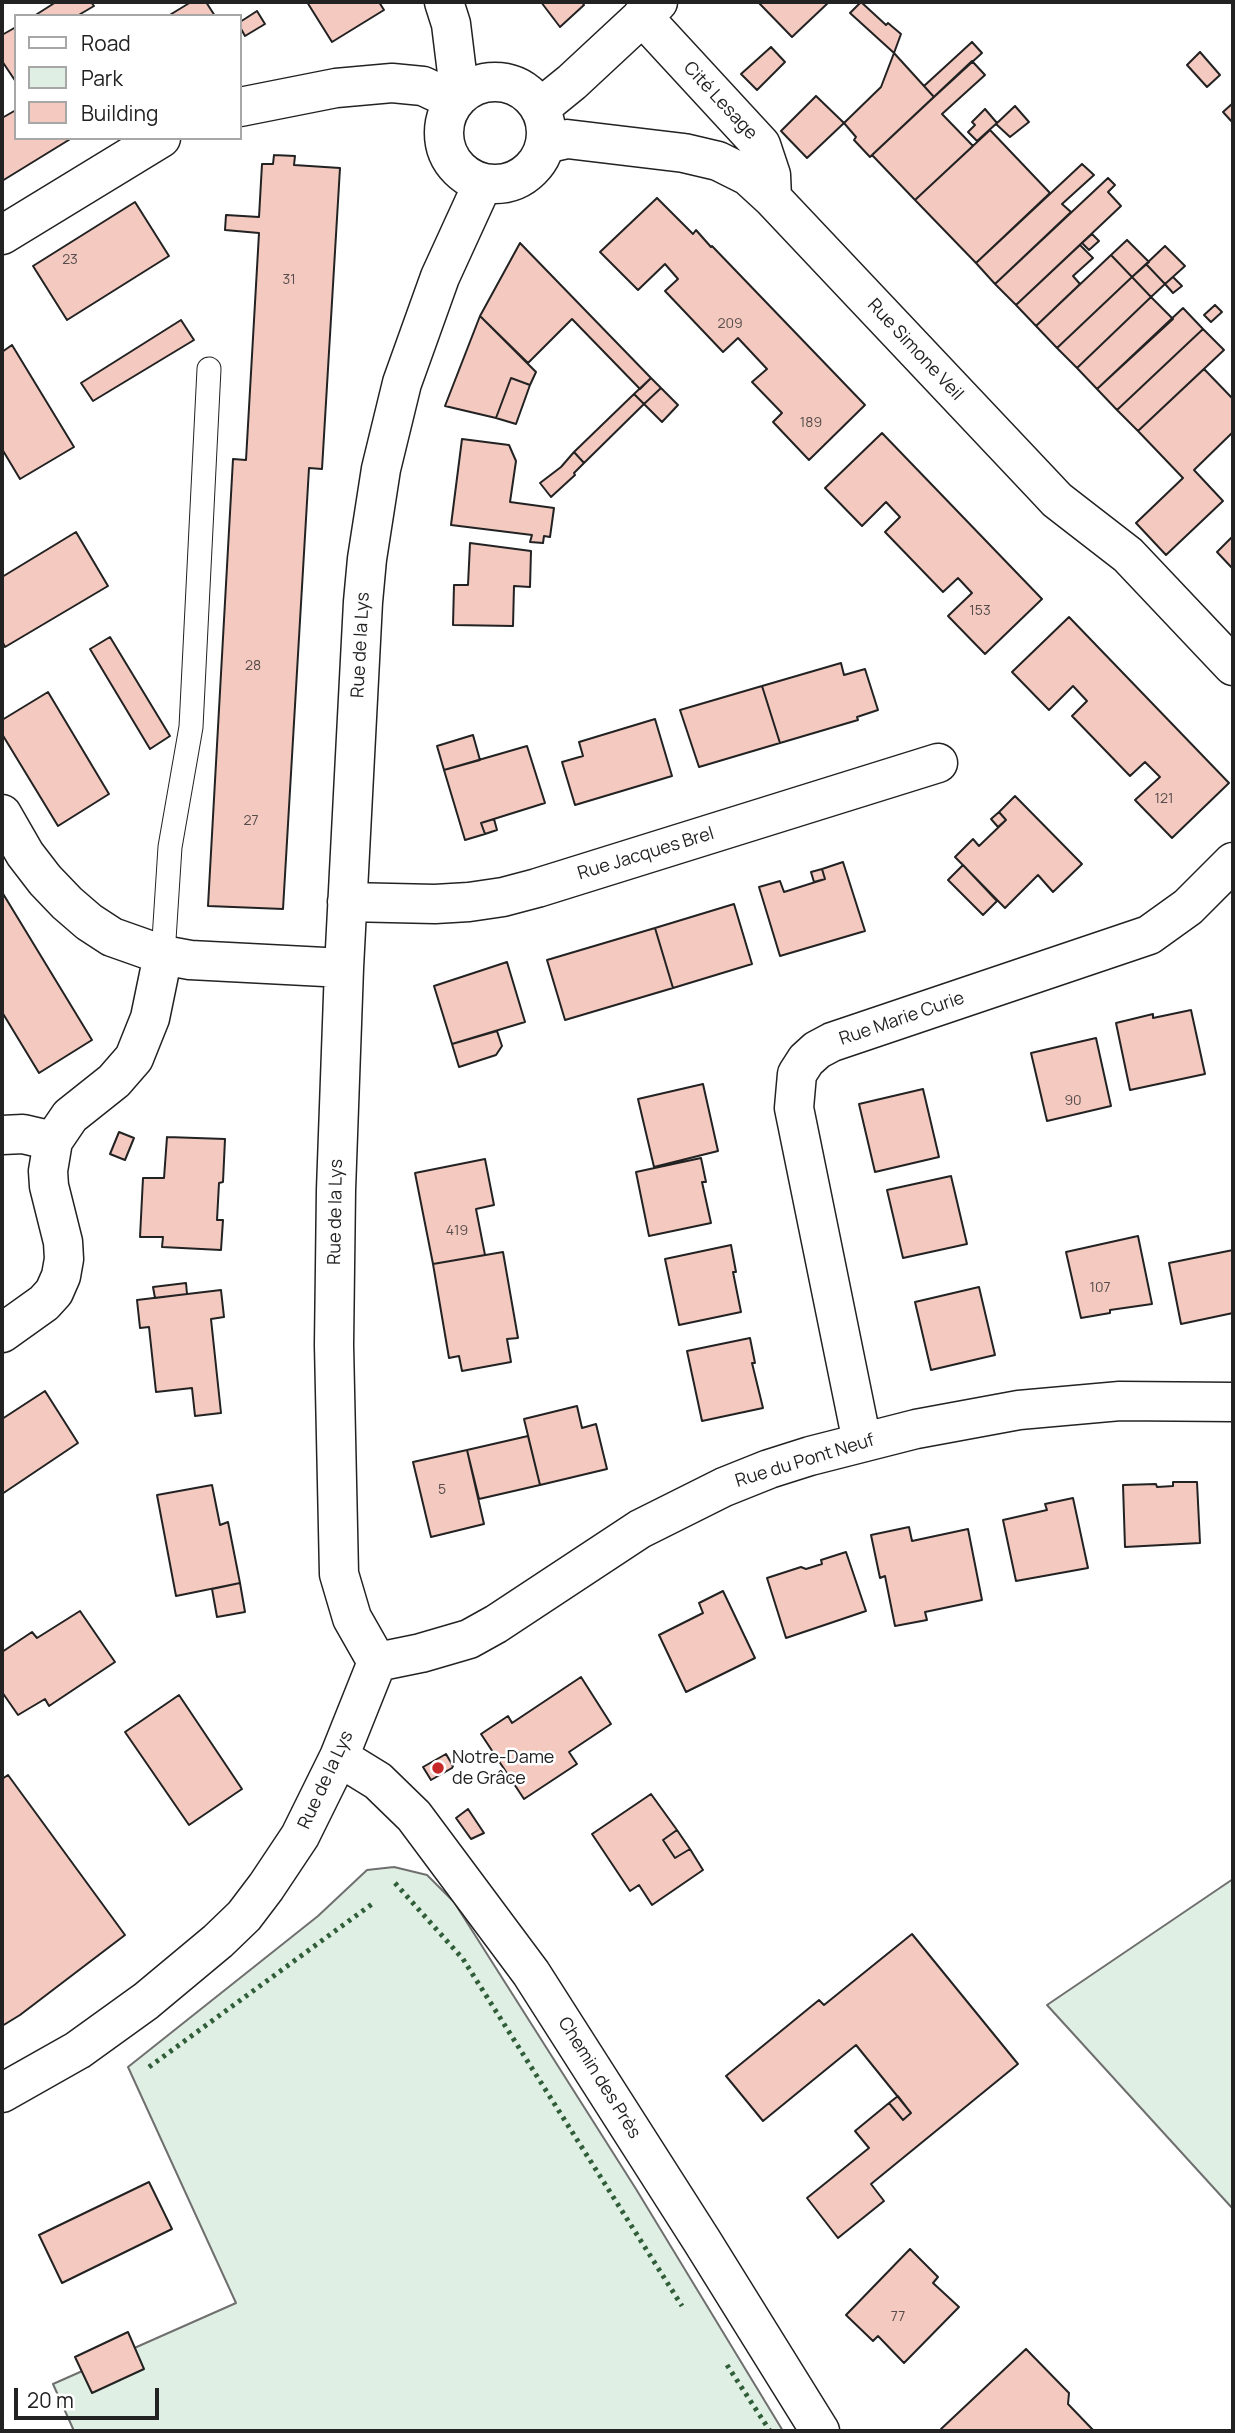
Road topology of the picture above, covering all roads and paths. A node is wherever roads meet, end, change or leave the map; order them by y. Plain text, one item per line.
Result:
1 (444, 2) edge
2 (650, 9) edge
3 (460, 96) junction
4 (242, 107) edge
5 (542, 126) junction
6 (158, 140) edge
7 (483, 183) junction
8 (772, 198) junction
9 (2, 235) edge
10 (209, 369) dead end
11 (1233, 666) edge
12 (938, 763) dead end
13 (2, 814) edge
14 (1233, 862) edge
15 (347, 902) junction
16 (163, 955) junction
17 (344, 968) junction
18 (2, 1135) edge
19 (53, 1141) junction
20 (2, 1333) edge
21 (1233, 1402) edge
22 (862, 1442) junction
23 (377, 1662) junction
24 (339, 1757) junction
25 (2, 2093) edge
26 (820, 2431) edge

1 - 3 street
2 - 5 street
2 - 8 street, Cité Lesage
3 - 4 street
3 - 5 street
3 - 7 street
5 - 7 street
5 - 8 street, Rue Simone Veil
6 - 9 street
7 - 15 street, Rue de la Lys
8 - 11 street, Rue Simone Veil
10 - 16 lane
12 - 15 street, Rue Jacques Brel
13 - 16 street
14 - 22 street, Rue Marie Curie
15 - 17 street, Rue de la Lys
16 - 17 street
16 - 19 street
17 - 23 street, Rue de la Lys
18 - 19 street
19 - 20 street
21 - 22 street, Rue du Pont Neuf
22 - 23 street, Rue du Pont Neuf
23 - 24 street, Rue de la Lys
24 - 25 street, Rue de la Lys
24 - 26 street, Chemin des Près

